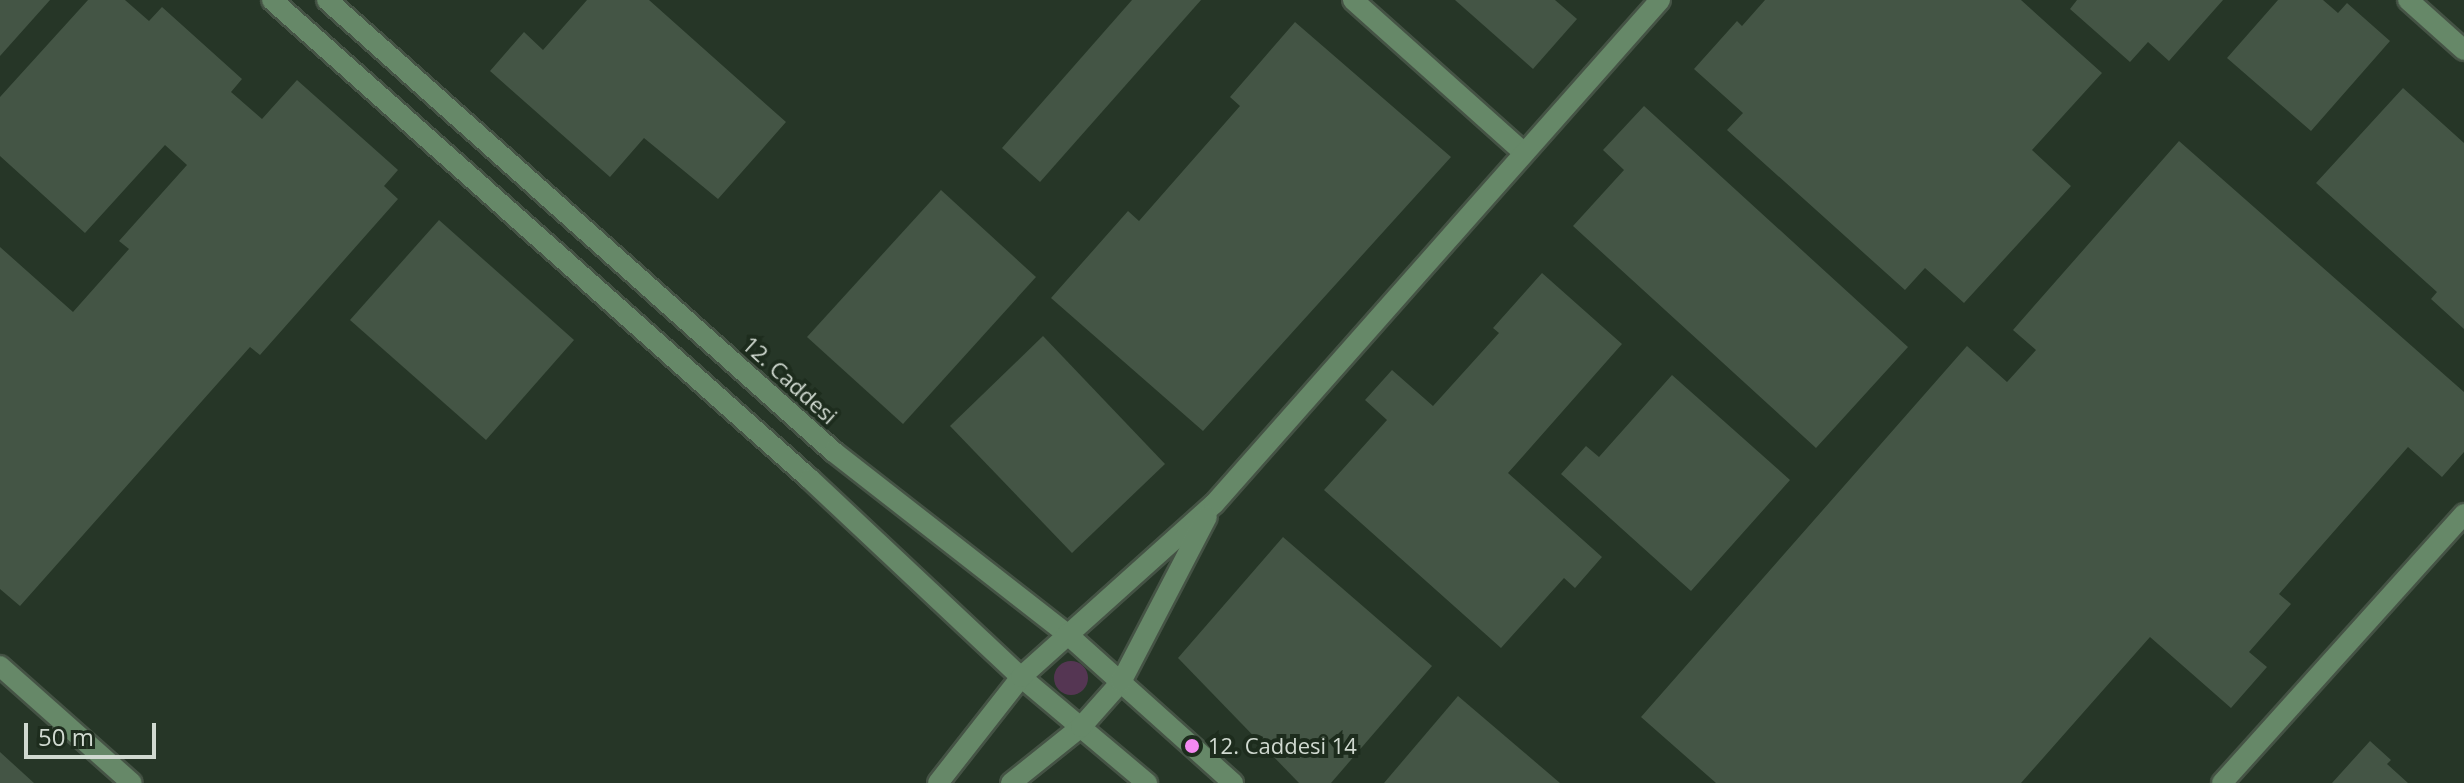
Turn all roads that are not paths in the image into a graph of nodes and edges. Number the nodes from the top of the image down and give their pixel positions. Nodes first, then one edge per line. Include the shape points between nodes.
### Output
1 (272, 0) edge
2 (327, 0) edge
3 (1353, 0) edge
4 (1660, 0) edge
5 (2408, 0) edge
6 (2464, 50) edge
7 (1523, 152) junction
8 (1214, 504) junction
9 (2464, 514) edge
10 (1067, 634) junction
11 (0, 666) edge
12 (1021, 677) junction
13 (1121, 682) junction
14 (1081, 727) junction
15 (132, 783) edge
16 (938, 783) edge
17 (1011, 783) edge
18 (1147, 783) edge
19 (1233, 783) edge
20 (2222, 783) edge

1 - 12 street via 810,479
2 - 10 street, 12. Caddesi via 834,452
3 - 7 street
4 - 7 street
5 - 6 street
7 - 8 street
8 - 10 street
8 - 13 street
9 - 20 street
10 - 12 street
10 - 13 street, 12. Caddesi
11 - 15 street
12 - 14 street
12 - 16 street
13 - 14 street
13 - 19 street, 12. Caddesi
14 - 17 street
14 - 18 street

